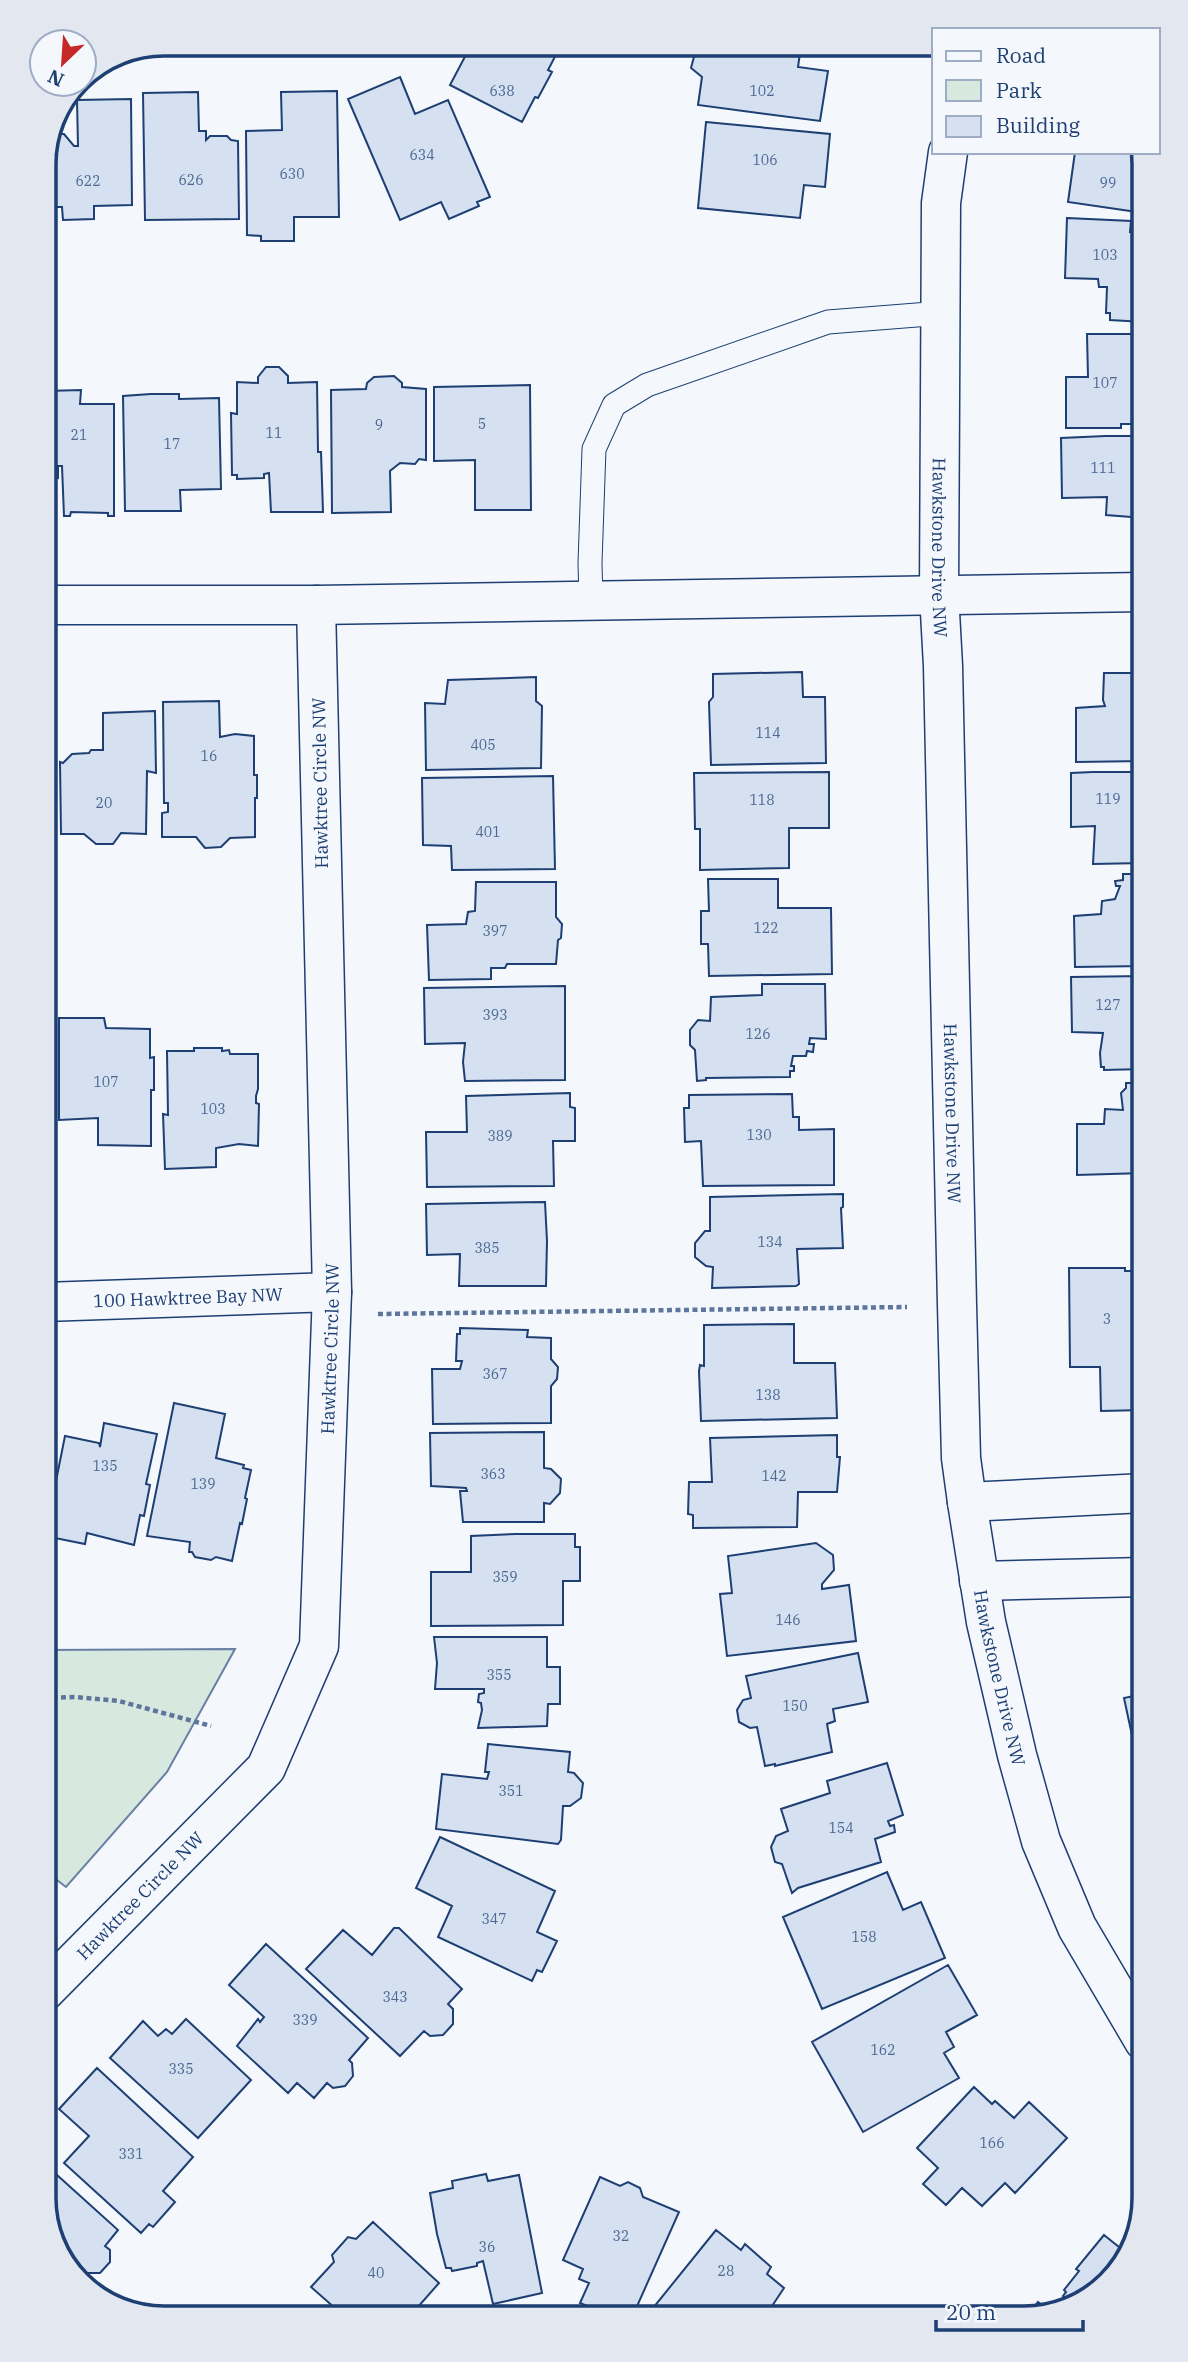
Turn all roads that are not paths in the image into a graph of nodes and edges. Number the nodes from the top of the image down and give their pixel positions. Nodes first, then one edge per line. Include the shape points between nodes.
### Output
1 (948, 154) edge
2 (942, 313) junction
3 (1132, 592) edge
4 (939, 594) junction
5 (592, 601) junction
6 (56, 605) edge
7 (316, 605) junction
8 (332, 1293) junction
9 (56, 1302) edge
10 (1132, 1494) edge
11 (967, 1502) junction
12 (1132, 1577) edge
13 (979, 1581) junction
14 (56, 1980) edge
15 (1132, 2021) edge

1 - 2 street, Hawkstone Drive NW via 941,203
2 - 4 street, Hawkstone Drive NW
2 - 5 lane via 828,322 646,386 614,405 594,449
3 - 4 street
4 - 5 street
4 - 11 street, Hawkstone Drive NW via 961,1458
5 - 7 street
6 - 7 street
7 - 8 street, Hawktree Circle NW
8 - 9 street, 100 Hawktree Bay NW
8 - 14 street, Hawktree Circle NW via 319,1646 266,1768
10 - 11 street
11 - 13 street, Hawkstone Drive NW
12 - 13 street
13 - 15 street, Hawkstone Drive NW via 1041,1841 1077,1927

